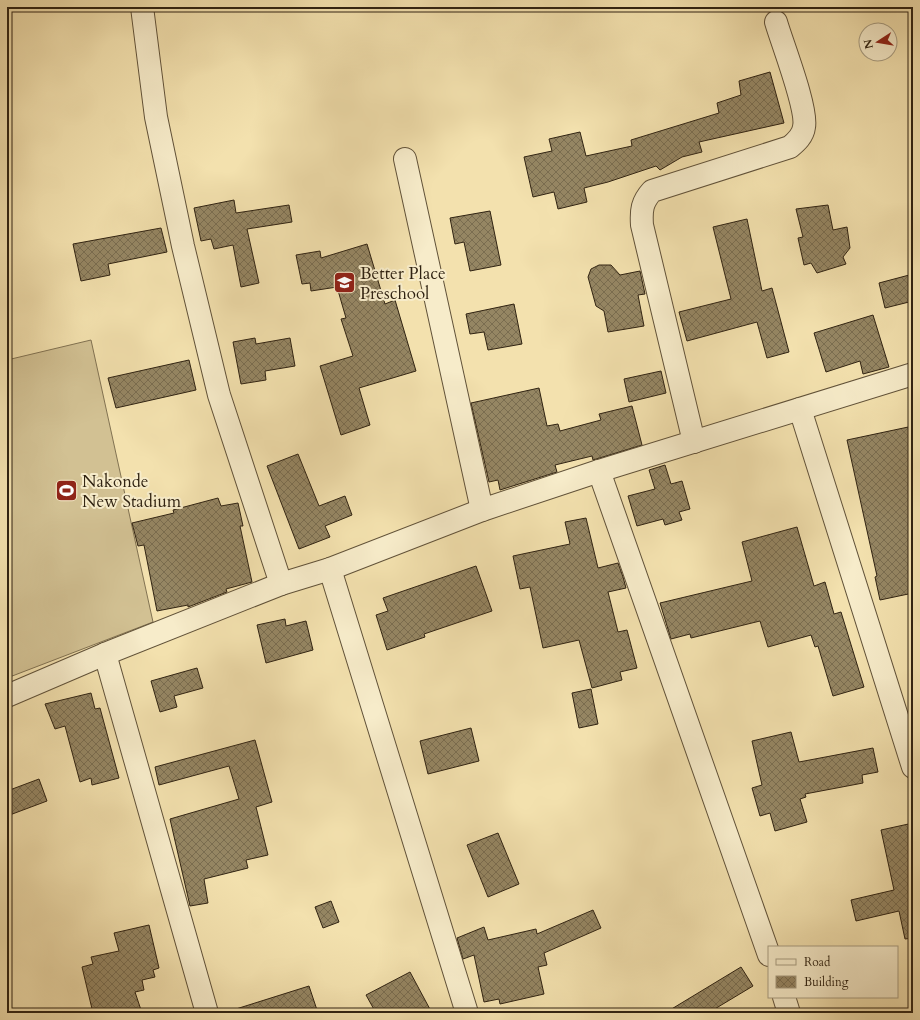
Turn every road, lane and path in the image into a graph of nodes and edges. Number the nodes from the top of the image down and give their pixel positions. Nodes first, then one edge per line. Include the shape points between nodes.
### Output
1 (142, 7) edge
2 (776, 22) dead end
3 (404, 159) dead end
4 (913, 374) edge
5 (800, 409) junction
6 (694, 442) junction
7 (599, 471) junction
8 (482, 510) junction
9 (330, 569) junction
10 (281, 584) junction
11 (105, 654) junction
12 (7, 696) edge
13 (913, 767) edge
14 (768, 952) edge
15 (784, 998) edge
16 (207, 1013) edge
17 (467, 1013) edge
18 (789, 1013) edge

1 - 10 street via 156,117 183,246 219,395
2 - 6 street via 804,110 804,127 799,139 790,147 652,191 645,199 641,210 642,225
3 - 8 street
4 - 5 street
5 - 6 street
5 - 13 street
6 - 7 street
7 - 8 street
7 - 14 street
8 - 9 street
9 - 10 street
9 - 17 street
10 - 11 street
11 - 12 street
11 - 16 street
15 - 18 street

